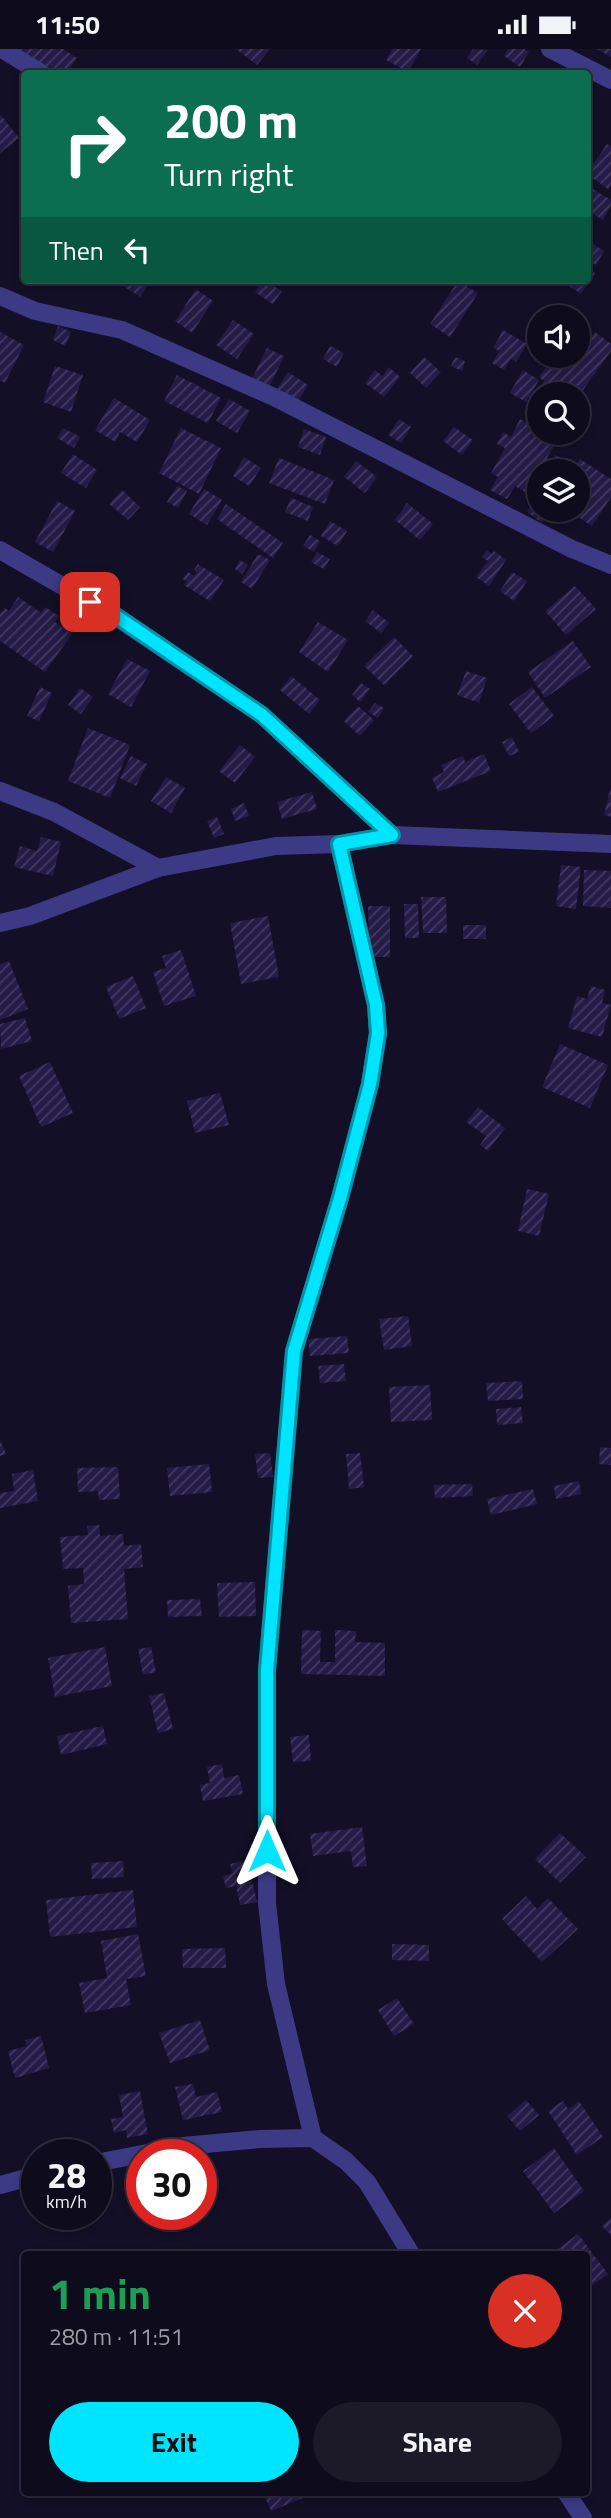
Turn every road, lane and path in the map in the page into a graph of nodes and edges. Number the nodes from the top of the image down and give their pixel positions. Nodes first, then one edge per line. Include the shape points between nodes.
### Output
1 (2, 49) edge
2 (550, 49) edge
3 (36, 70) edge
4 (590, 70) edge
5 (591, 71) edge
6 (611, 81) edge
7 (0, 296) edge
8 (0, 550) edge
9 (611, 565) edge
10 (0, 791) edge
11 (392, 835) junction
12 (339, 844) junction
13 (611, 844) edge
14 (158, 869) junction
15 (0, 923) edge
16 (313, 2138) junction
17 (112, 2160) edge
18 (21, 2179) edge
19 (0, 2185) edge
20 (409, 2251) edge
21 (569, 2496) edge
22 (583, 2518) edge

1 - 3 street
2 - 4 street
5 - 6 street
7 - 9 street via 35,311 122,330 274,397
8 - 11 street via 113,614 262,715
10 - 14 street via 54,813
11 - 12 street
11 - 13 street
12 - 14 street via 276,846
12 - 16 street via 376,1005 378,1033 370,1084 340,1198 294,1351 267,1671 267,1903 276,1984
14 - 15 street
16 - 17 street via 183,2146
16 - 20 street via 367,2182
18 - 19 street
21 - 22 street

